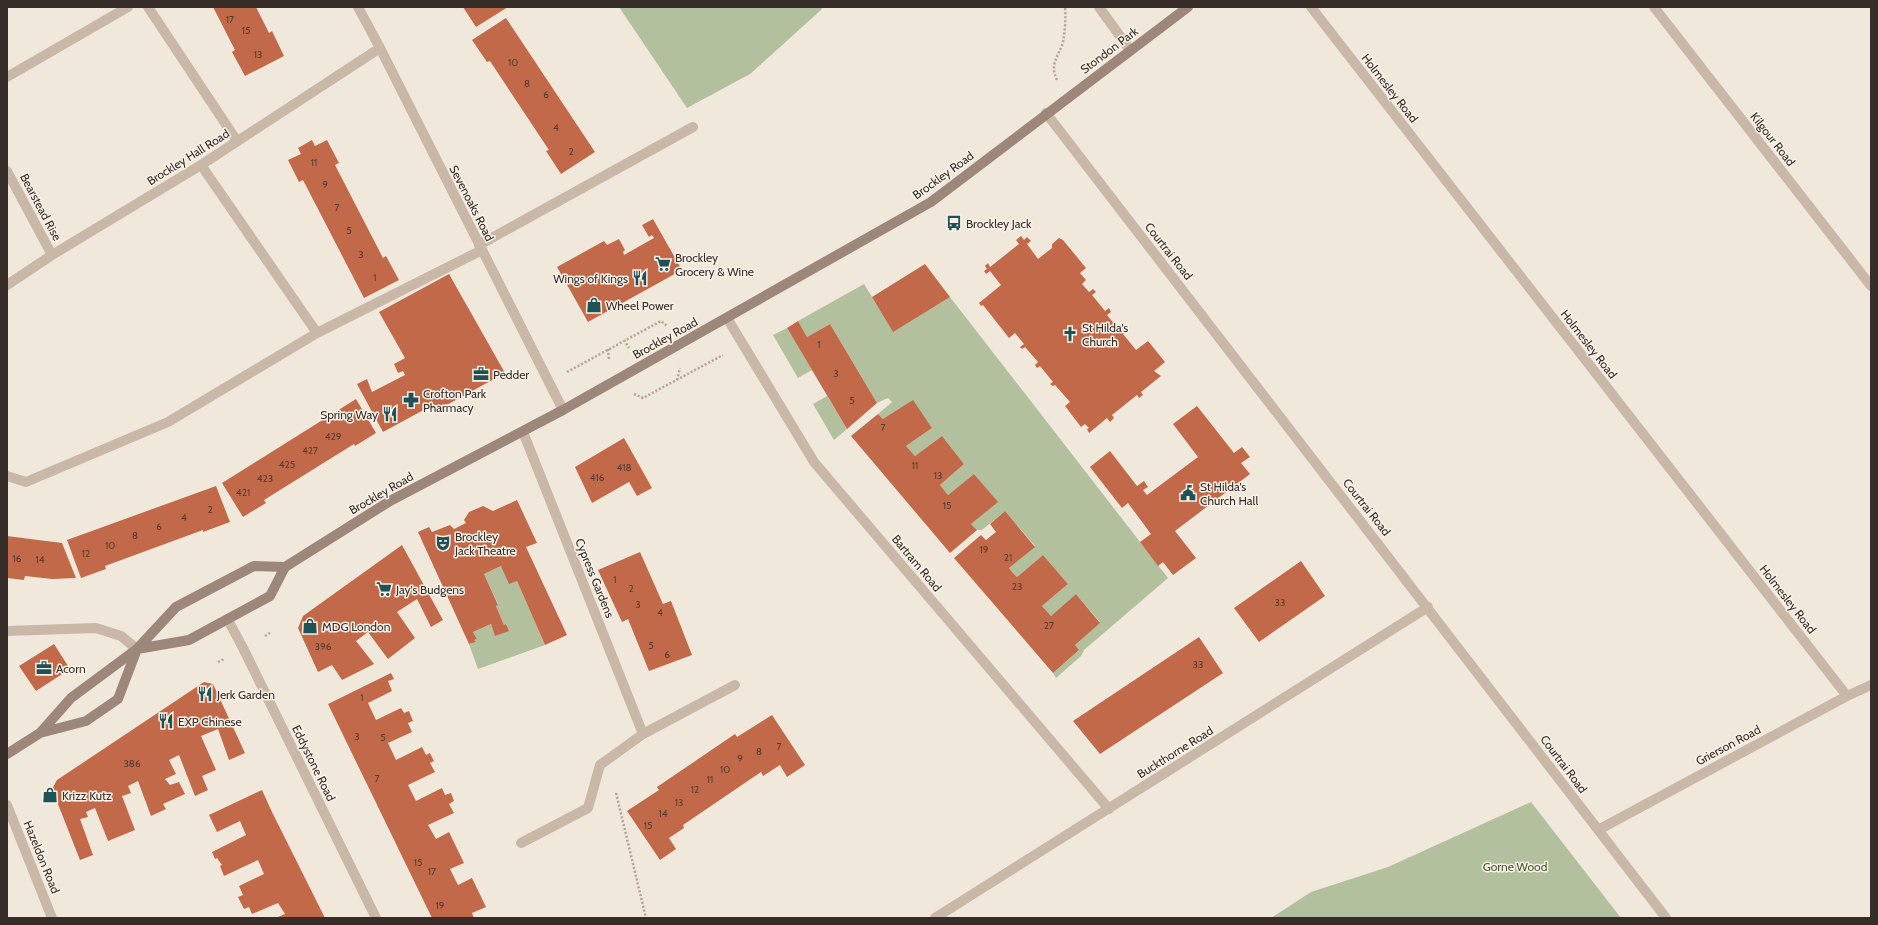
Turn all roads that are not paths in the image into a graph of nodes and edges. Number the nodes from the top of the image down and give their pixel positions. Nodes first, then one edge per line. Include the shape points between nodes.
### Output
1 (128, 7) edge
2 (148, 7) edge
3 (358, 7) edge
4 (1099, 7) edge
5 (1188, 7) edge
6 (1311, 7) edge
7 (1654, 7) edge
8 (380, 48) junction
9 (1130, 50) junction
10 (7, 77) edge
11 (1046, 113) junction
12 (692, 127) dead end
13 (237, 141) junction
14 (201, 164) junction
15 (7, 171) edge
16 (480, 248) junction
17 (52, 255) junction
18 (7, 285) edge
19 (1871, 286) edge
20 (727, 318) junction
21 (317, 333) junction
22 (563, 410) junction
23 (523, 432) junction
24 (7, 476) edge
25 (285, 567) junction
26 (1428, 607) junction
27 (228, 620) junction
28 (7, 631) edge
29 (137, 649) junction
30 (735, 685) dead end
31 (1871, 686) edge
32 (1847, 696) junction
33 (40, 733) junction
34 (643, 734) junction
35 (7, 754) edge
36 (7, 805) edge
37 (1109, 809) junction
38 (1598, 830) junction
39 (521, 843) dead end
40 (52, 918) edge
41 (376, 918) edge
42 (935, 918) edge
43 (1666, 918) edge

1 - 10 street
2 - 13 street
3 - 8 street, Sevenoaks Road
4 - 9 street
5 - 9 main road, Stondon Park
6 - 32 street, Holmesley Road
7 - 19 street, Kilgour Road
8 - 13 street, Brockley Hall Road
8 - 16 street, Sevenoaks Road
9 - 11 main road, Stondon Park
11 - 20 main road, Brockley Road via 931,202
11 - 26 street, Courtrai Road
12 - 16 street
13 - 14 street, Brockley Hall Road
14 - 17 street, Brockley Hall Road
14 - 21 street
15 - 17 street, Bearstead Rise
16 - 21 street
16 - 22 street, Sevenoaks Road
17 - 18 street, Brockley Hall Road
20 - 22 main road, Brockley Road
20 - 37 street, Bartram Road via 814,462
21 - 24 street via 168,422 26,482
22 - 23 main road, Brockley Road
23 - 25 main road, Brockley Road via 390,501
23 - 34 street, Cypress Gardens
25 - 27 main road via 270,596
25 - 29 main road via 254,566 176,607
26 - 37 street, Buckthorne Road
26 - 38 street, Courtrai Road
27 - 29 main road via 189,640
27 - 41 street, Eddystone Road
28 - 29 street via 96,628 121,636
29 - 33 main road via 71,698
29 - 33 main road via 118,699 86,721
30 - 34 street
31 - 32 street, Grierson Road
32 - 38 street, Grierson Road
33 - 35 main road
34 - 39 street via 600,765 588,808
36 - 40 street, Hazeldon Road
37 - 42 street, Buckthorne Road
38 - 43 street, Courtrai Road

